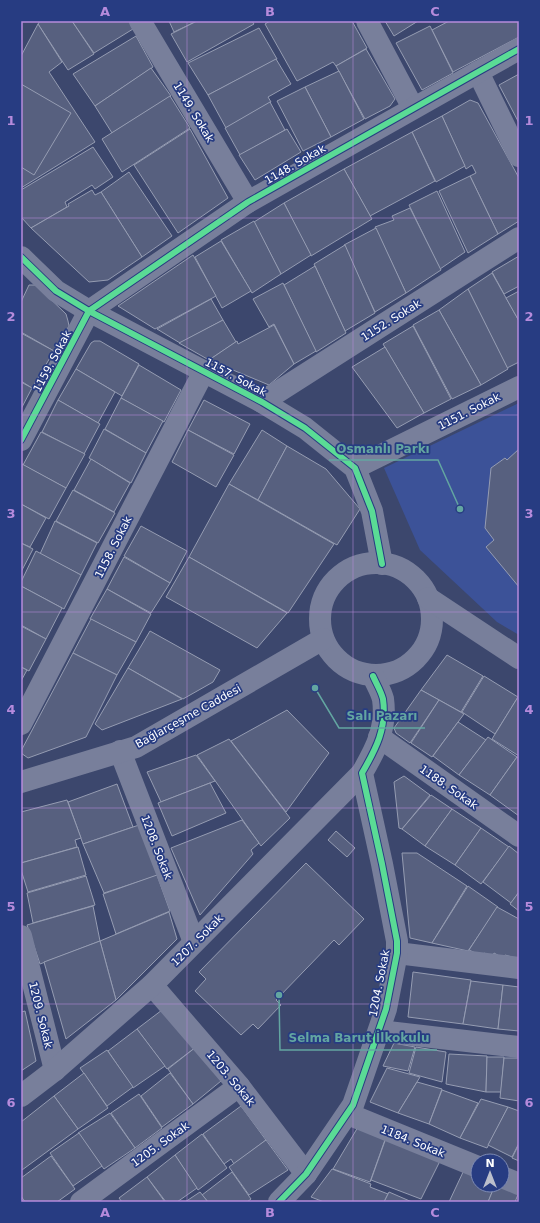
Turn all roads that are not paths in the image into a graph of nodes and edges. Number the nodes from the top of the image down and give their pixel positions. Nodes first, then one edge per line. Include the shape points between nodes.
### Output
1 (140, 21) edge
2 (367, 21) edge
3 (519, 49) edge
4 (478, 72) junction
5 (413, 108) junction
6 (519, 156) edge
7 (248, 202) junction
8 (519, 238) edge
9 (21, 257) edge
10 (89, 311) junction
11 (204, 371) junction
12 (519, 386) edge
13 (262, 402) junction
14 (21, 440) edge
15 (355, 468) junction
16 (382, 564) junction
17 (428, 598) junction
18 (323, 639) junction
19 (519, 658) edge
20 (373, 676) junction
21 (21, 724) edge
22 (379, 738) junction
23 (120, 751) junction
24 (362, 773) junction
25 (21, 782) edge
26 (519, 836) edge
27 (21, 936) edge
28 (194, 942) junction
29 (396, 953) junction
30 (519, 968) edge
31 (152, 985) junction
32 (379, 1031) junction
33 (519, 1047) edge
34 (55, 1070) junction
35 (239, 1086) junction
36 (21, 1096) edge
37 (348, 1114) junction
38 (470, 1164) edge
39 (306, 1174) junction
40 (284, 1201) edge
41 (82, 1202) edge

1 - 7 street, 1149. Sokak
2 - 5 street
3 - 4 street, 1148. Sokak
4 - 5 street, 1148. Sokak
4 - 6 street
5 - 7 street, 1148. Sokak
7 - 10 street, 1148. Sokak
8 - 13 street, 1152. Sokak
9 - 10 street, 1157. Sokak via 56,291
10 - 11 street, 1157. Sokak
10 - 14 street, 1159. Sokak
11 - 13 street, 1157. Sokak
11 - 21 street, 1158. Sokak
12 - 15 street, 1151. Sokak
13 - 15 street, 1157. Sokak via 305,428
15 - 16 street, 1157. Sokak via 372,511
16 - 17 street via 410,574 421,585
16 - 18 street via 363,565 345,572 331,585 322,602 320,620
17 - 19 street
17 - 20 street via 432,617 430,635 422,652 409,665 392,673
18 - 20 street via 331,654 342,665
18 - 23 street, Bağlarçeşme Caddesi via 136,747
20 - 22 street via 382,698 384,718
22 - 24 street via 376,749
22 - 26 street, 1188. Sokak
23 - 25 street, Bağlarçeşme Caddesi
23 - 28 street, 1208. Sokak
24 - 28 street, 1207. Sokak
24 - 29 street, 1204. Sokak via 384,872
27 - 34 street, 1209. Sokak
28 - 31 street, 1207. Sokak
29 - 30 street
29 - 32 street, 1204. Sokak via 386,1009
31 - 34 street, 1207. Sokak
31 - 35 street, 1203. Sokak
32 - 33 street
32 - 37 street, 1204. Sokak
34 - 36 street, 1207. Sokak
35 - 39 street, 1203. Sokak
35 - 41 street, 1205. Sokak
37 - 38 street, 1184. Sokak
37 - 39 street, 1204. Sokak
39 - 40 street, 1204. Sokak

